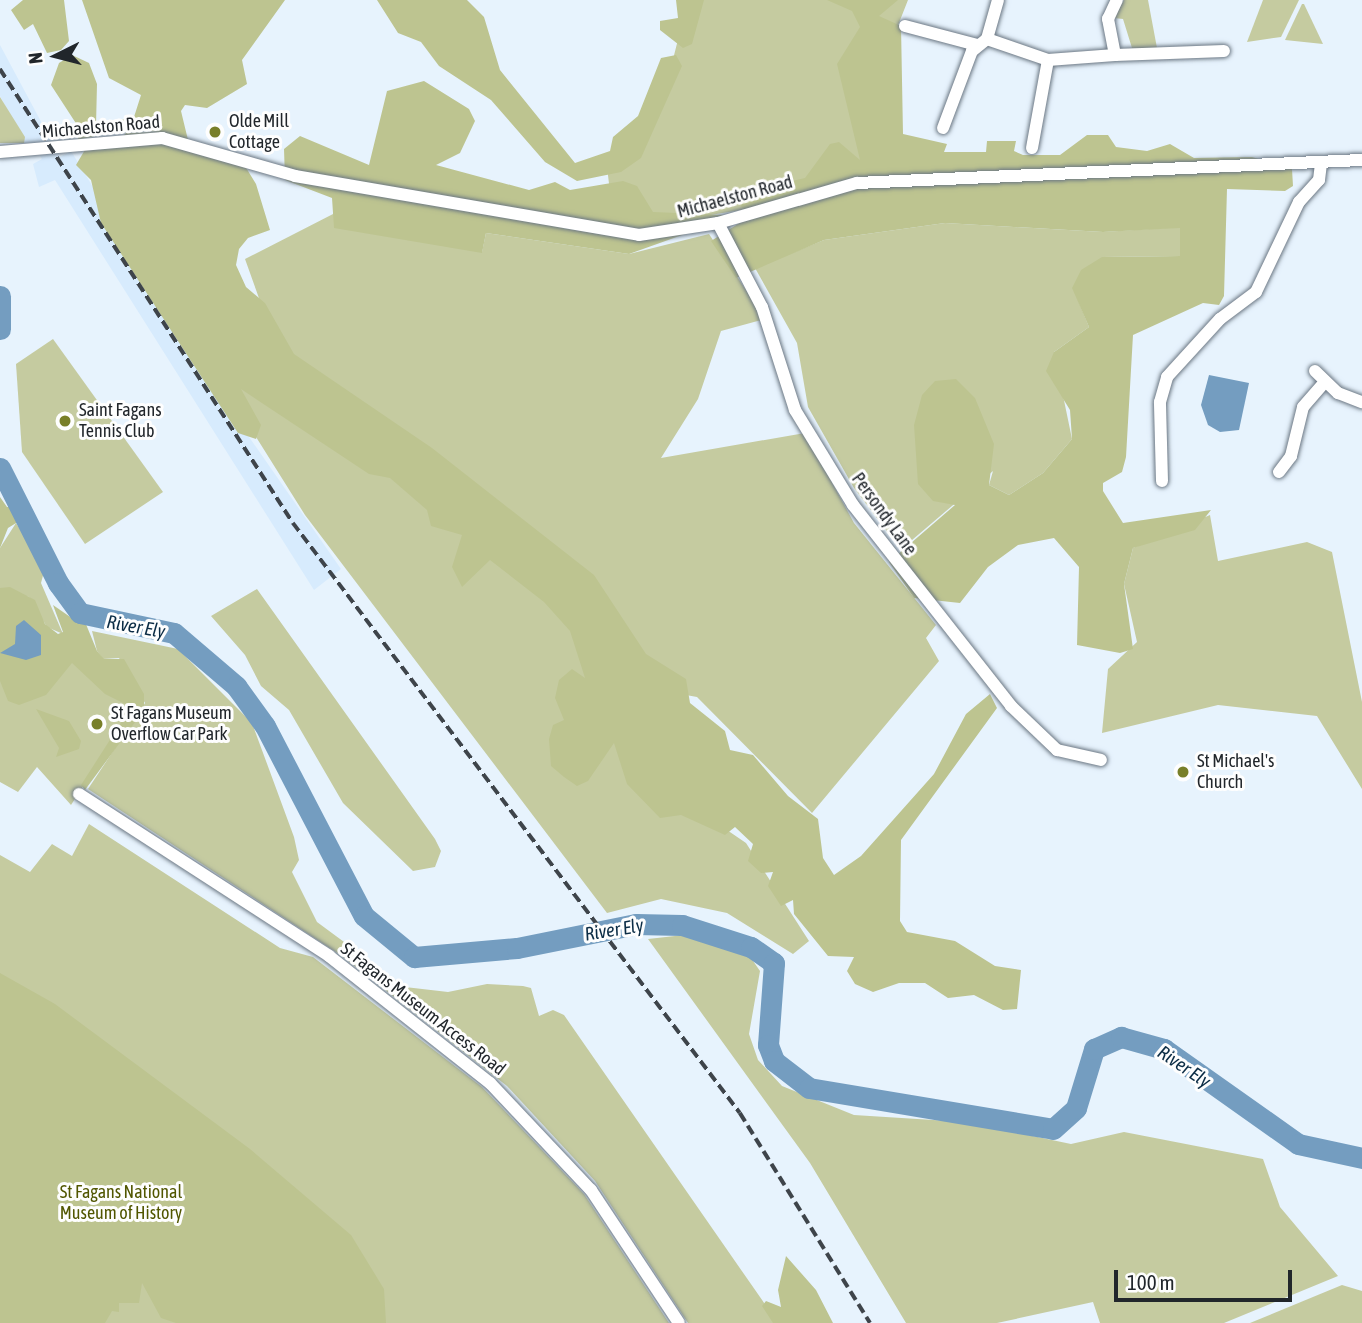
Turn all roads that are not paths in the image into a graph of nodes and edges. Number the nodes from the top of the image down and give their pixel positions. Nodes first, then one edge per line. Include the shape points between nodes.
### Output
1 (998, 0) edge
2 (1117, 0) edge
3 (905, 26) dead end
4 (982, 42) junction
5 (1224, 51) dead end
6 (1115, 55) junction
7 (1048, 60) junction
8 (943, 128) dead end
9 (1032, 148) dead end
10 (0, 152) edge
11 (1362, 160) edge
12 (1321, 163) junction
13 (718, 223) junction
14 (1315, 371) dead end
15 (1325, 382) junction
16 (1362, 402) edge
17 (1279, 472) dead end
18 (1162, 481) dead end
19 (1101, 760) dead end
20 (79, 794) dead end
21 (679, 1323) edge

1 - 4 street
2 - 6 street via 1108,19
3 - 4 street
4 - 7 street
4 - 8 street
5 - 6 street
6 - 7 street
7 - 9 street
10 - 13 street, Michaelston Road via 163,138 295,176 597,232 653,234
11 - 12 street, Michaelston Road
12 - 13 street, Michaelston Road via 857,183
12 - 18 street via 1319,180 1299,202 1256,292 1220,318 1167,377 1160,402
13 - 19 street, Persondy Lane via 762,307 795,410 853,505 1011,706 1057,750
14 - 15 street
15 - 16 street
15 - 17 street via 1303,407 1291,456
20 - 21 street, St Fagans Museum Access Road via 329,957 490,1083 591,1190

